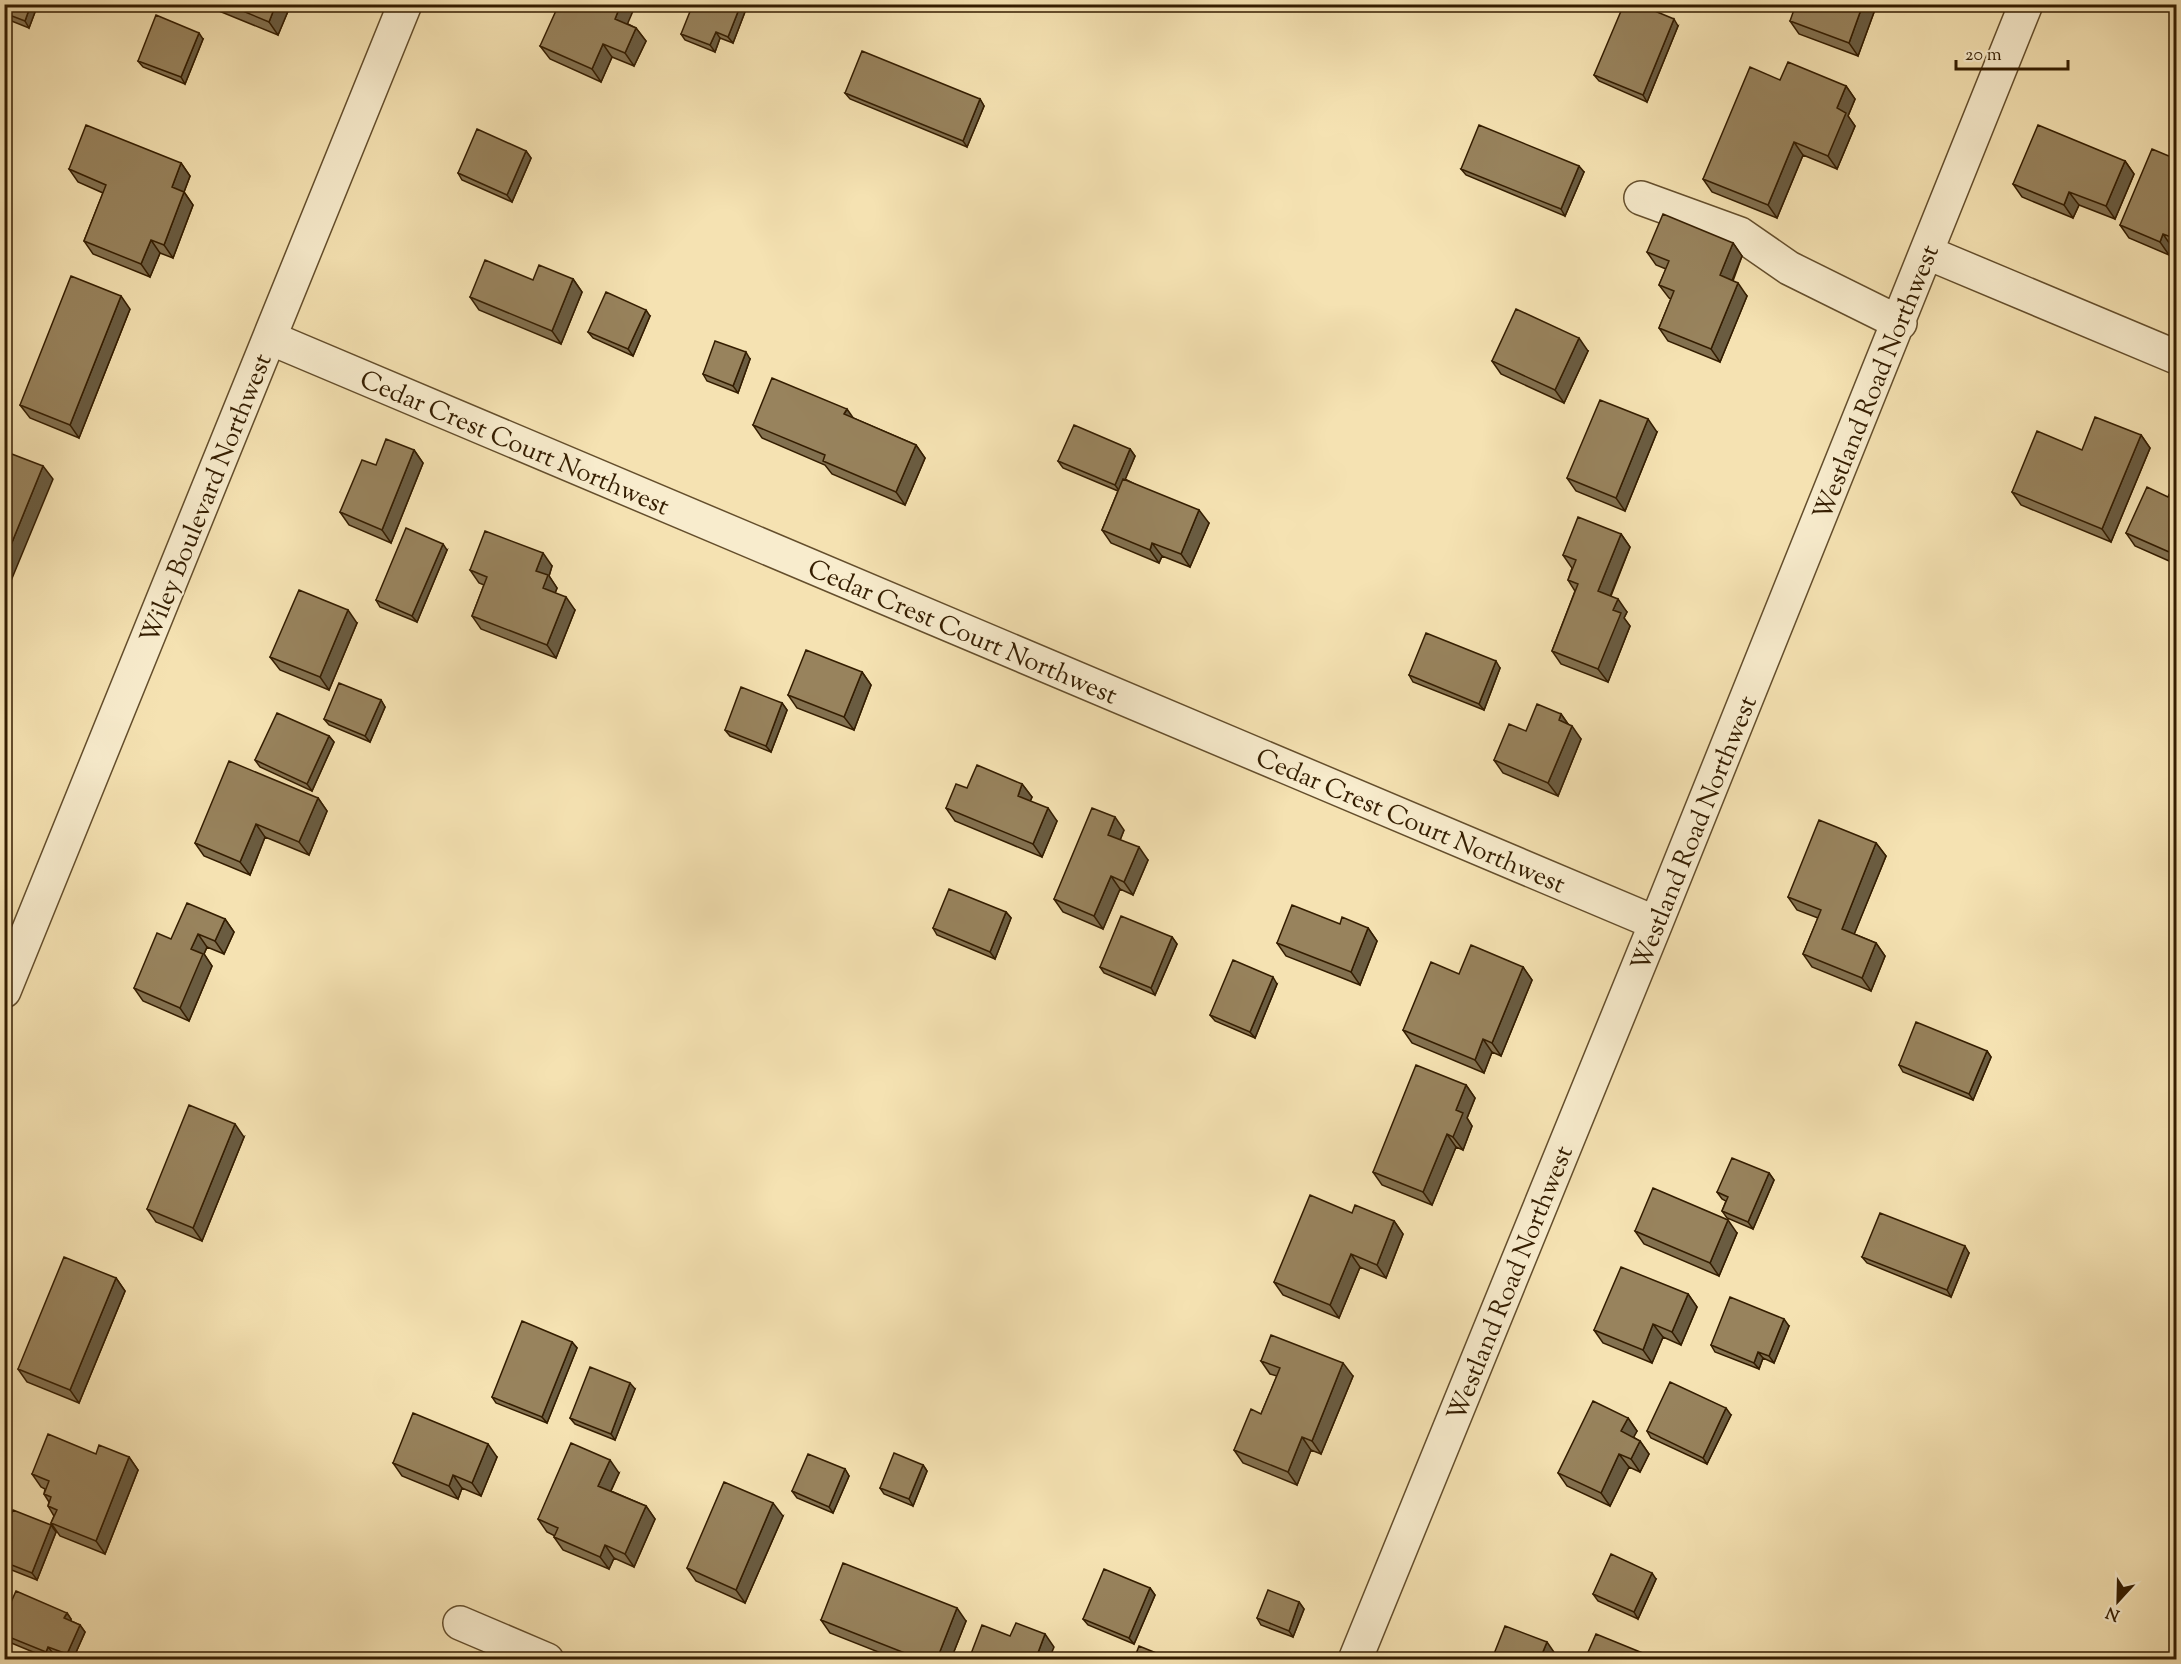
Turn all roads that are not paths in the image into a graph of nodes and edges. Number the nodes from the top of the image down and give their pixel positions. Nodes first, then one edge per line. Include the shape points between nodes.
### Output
1 (405, 4) edge
2 (2026, 4) edge
3 (1641, 198) dead end
4 (1928, 253) junction
5 (1900, 323) junction
6 (270, 338) junction
7 (2176, 357) edge
8 (1656, 924) junction
9 (8, 975) edge
10 (460, 1623) dead end
11 (547, 1659) edge
12 (1355, 1659) edge

1 - 6 street, Wiley Boulevard Northwest
2 - 4 street, Westland Road Northwest
3 - 5 street via 1740,234 1789,268
4 - 5 street, Westland Road Northwest
4 - 7 street
5 - 8 street, Westland Road Northwest
6 - 8 street, Cedar Crest Court Northwest
6 - 9 street, Wiley Boulevard Northwest
8 - 12 street, Westland Road Northwest
10 - 11 street

